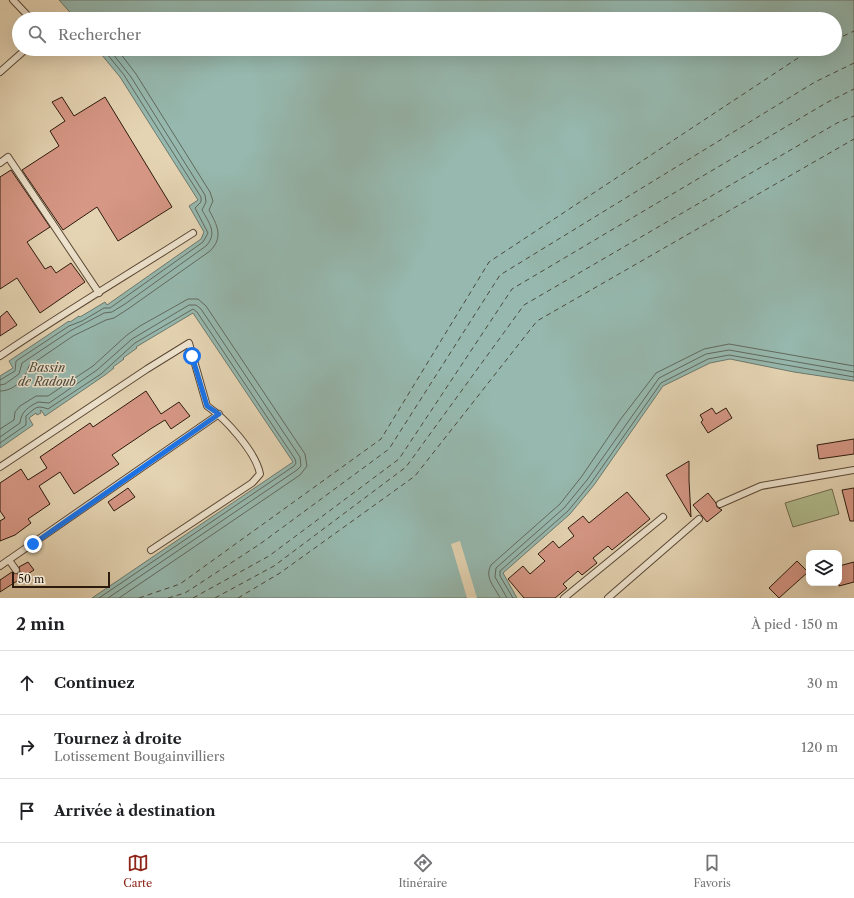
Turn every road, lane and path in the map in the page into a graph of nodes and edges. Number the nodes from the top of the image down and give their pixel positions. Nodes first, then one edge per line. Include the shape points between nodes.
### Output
1 (13, 0) edge
2 (24, 12) edge
3 (18, 56) edge
4 (0, 72) edge
5 (0, 163) edge
6 (194, 233) dead end
7 (99, 293) junction
8 (0, 356) edge
9 (219, 414) junction
10 (0, 467) edge
11 (854, 470) edge
12 (720, 504) dead end
13 (663, 517) dead end
14 (699, 519) dead end
15 (151, 550) dead end
16 (9, 560) junction
17 (0, 566) edge
18 (16, 570) dead end
19 (564, 598) edge
20 (608, 598) edge

1 - 2 lane
3 - 4 lane
5 - 7 lane via 8,157
6 - 7 lane
7 - 8 lane
9 - 10 lane via 207,406 189,344 140,373
9 - 15 lane via 254,457 260,474 252,483
9 - 16 lane
11 - 12 lane via 761,486
13 - 19 lane
14 - 20 lane
16 - 17 lane
16 - 18 lane

